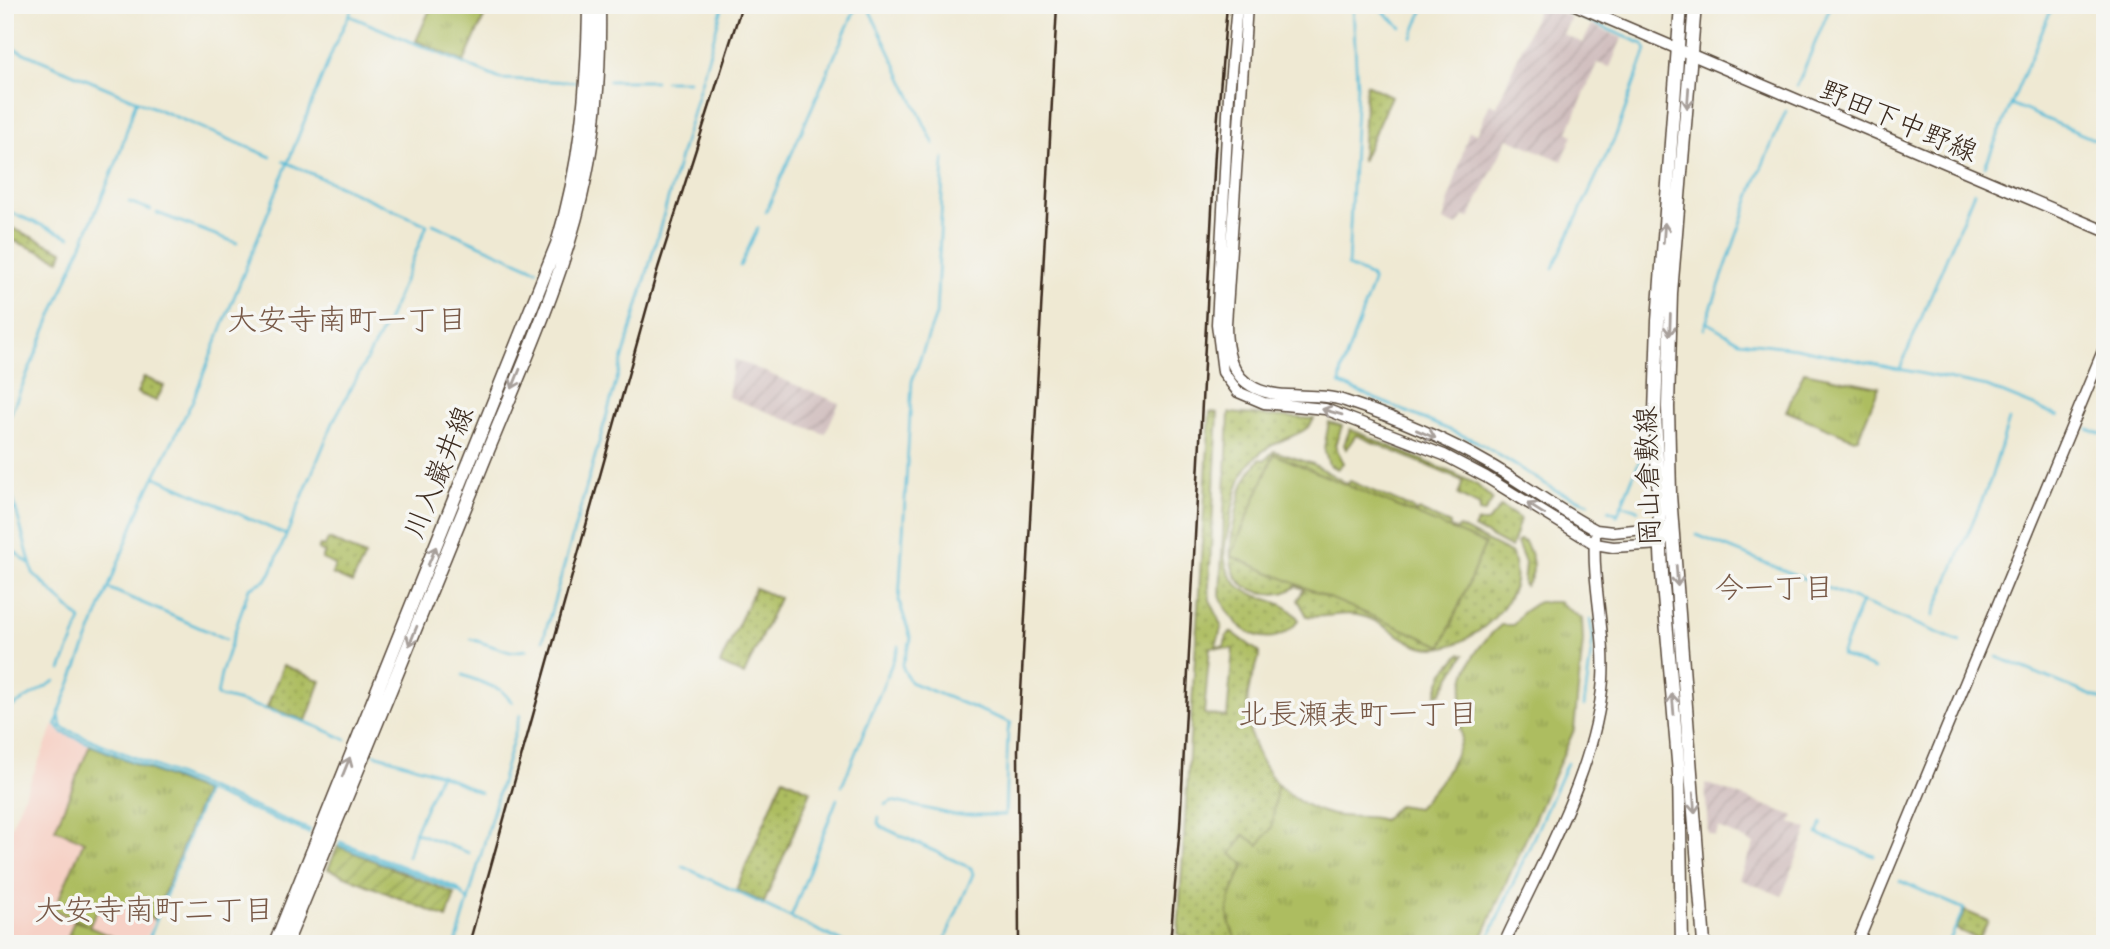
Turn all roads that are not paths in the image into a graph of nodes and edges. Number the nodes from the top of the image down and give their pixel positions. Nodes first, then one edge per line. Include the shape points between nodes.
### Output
1 (589, 5) edge
2 (599, 5) edge
3 (1237, 5) edge
4 (1247, 5) edge
5 (1575, 5) edge
6 (1681, 5) edge
7 (1695, 5) edge
8 (1677, 50) junction
9 (1691, 56) junction
10 (2105, 231) edge
11 (2105, 346) edge
12 (1666, 527) junction
13 (1596, 530) junction
14 (1595, 544) junction
15 (1661, 544) junction
16 (275, 944) edge
17 (286, 944) edge
18 (1504, 944) edge
19 (1682, 944) edge
20 (1704, 944) edge
21 (1857, 944) edge

16 -> 1 main road, 川入巌井線 via 557,244 583,126
2 -> 17 main road, 川入巌井線 via 591,145 558,273
14 -> 3 street via 1463,464 1325,409 1252,399 1230,383 1219,355 1217,324
4 -> 13 street via 1226,324 1228,352 1237,374 1267,392 1345,401 1448,444 1493,466
5 - 8 street, 野田下中野線
6 - 8 main road, 岡山倉敷線
7 - 9 main road, 岡山倉敷線
8 - 9 street, 野田下中野線
12 -> 8 main road, 岡山倉敷線 via 1655,414
9 - 10 street, 野田下中野線
9 -> 12 main road, 岡山倉敷線 via 1670,325
11 - 21 street
12 - 13 street
12 - 15 main road, 岡山倉敷線
12 -> 20 main road, 岡山倉敷線
13 - 14 street
14 - 15 street
14 - 18 street via 1605,642 1594,738
19 -> 15 main road, 岡山倉敷線 via 1679,785

